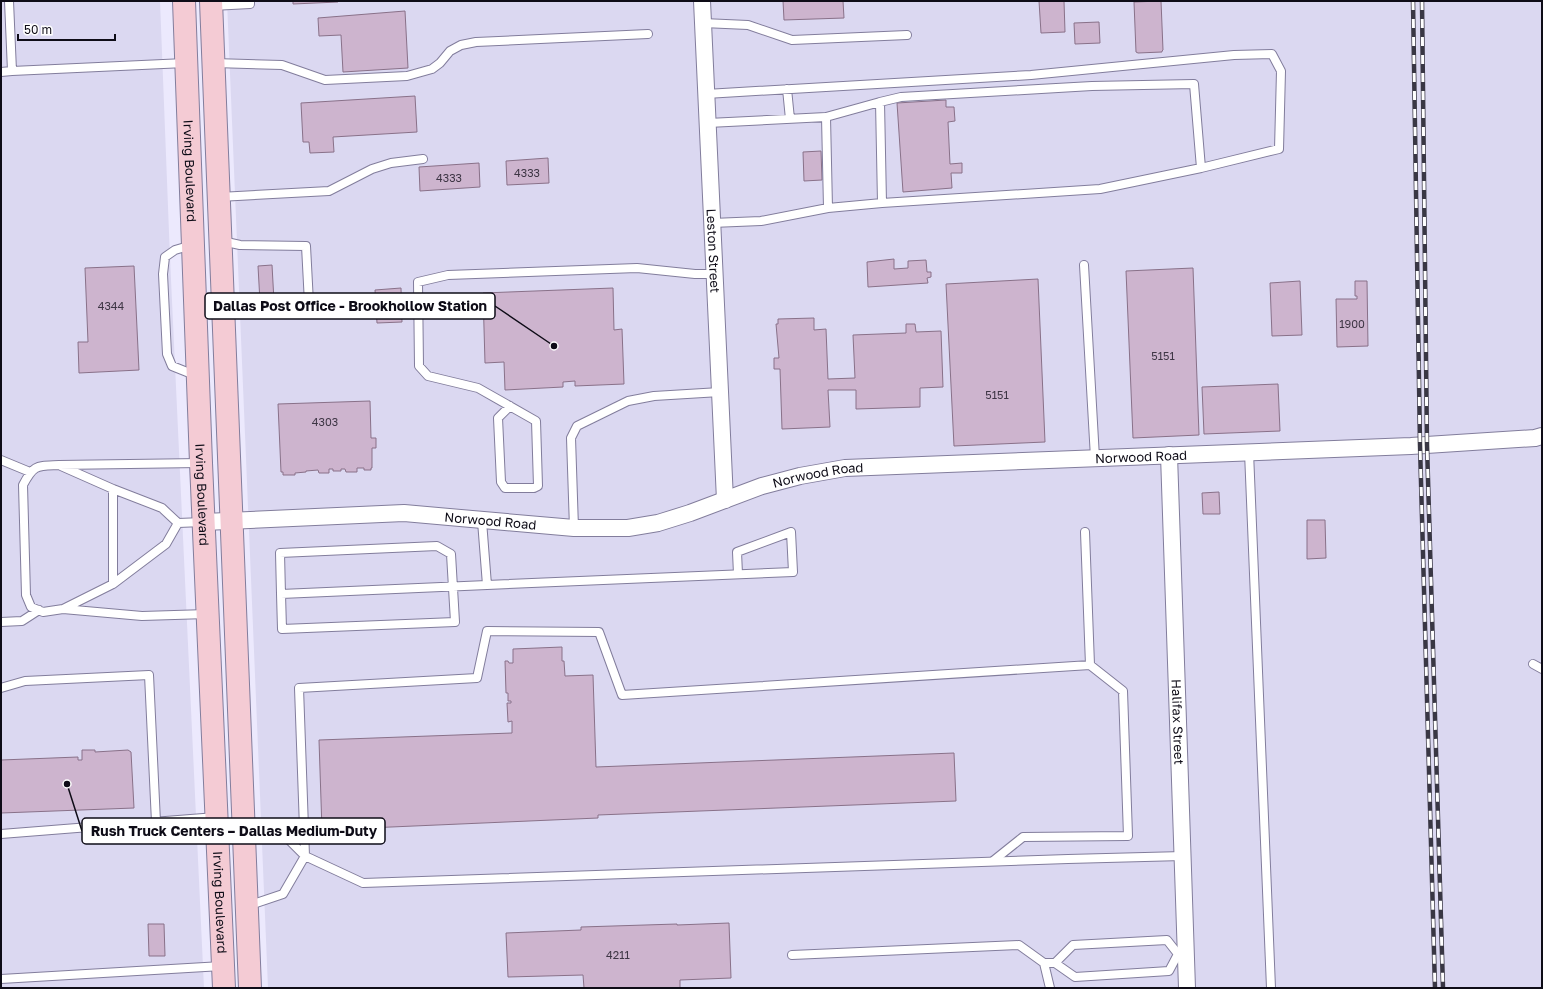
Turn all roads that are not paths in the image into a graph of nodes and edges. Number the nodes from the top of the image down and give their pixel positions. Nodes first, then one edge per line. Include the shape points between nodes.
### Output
1 (9, 1) edge
2 (184, 1) edge
3 (250, 1) edge
4 (702, 1) edge
5 (211, 4) edge
6 (703, 23) junction
7 (648, 34) dead end
8 (907, 36) dead end
9 (187, 63) junction
10 (214, 63) junction
11 (12, 71) junction
12 (1, 72) edge
13 (787, 89) junction
14 (706, 94) junction
15 (880, 102) junction
16 (826, 117) junction
17 (790, 119) junction
18 (708, 123) junction
19 (423, 159) dead end
20 (1201, 168) junction
21 (218, 197) junction
22 (191, 198) junction
23 (882, 203) junction
24 (828, 208) junction
25 (712, 223) junction
26 (219, 240) junction
27 (193, 243) junction
28 (1084, 265) dead end
29 (715, 274) junction
30 (309, 303) dead end
31 (198, 377) junction
32 (720, 392) junction
33 (510, 406) junction
34 (1542, 436) edge
35 (1249, 452) junction
36 (1169, 455) junction
37 (1094, 458) junction
38 (1, 460) edge
39 (201, 463) junction
40 (58, 465) junction
41 (30, 472) junction
42 (113, 490) junction
43 (725, 500) junction
44 (231, 519) junction
45 (482, 521) junction
46 (204, 522) junction
47 (178, 523) junction
48 (574, 528) junction
49 (1085, 532) dead end
50 (738, 574) junction
51 (113, 584) junction
52 (487, 585) junction
53 (454, 586) junction
54 (281, 594) junction
55 (38, 610) junction
56 (63, 610) junction
57 (208, 614) junction
58 (1, 622) edge
59 (1533, 664) dead end
60 (1090, 665) junction
61 (1542, 669) edge
62 (1, 688) edge
63 (156, 822) junction
64 (217, 826) junction
65 (243, 832) junction
66 (1, 834) edge
67 (305, 856) junction
68 (1182, 856) junction
69 (993, 861) junction
70 (246, 906) junction
71 (1182, 954) junction
72 (792, 955) dead end
73 (1044, 963) junction
74 (1055, 963) junction
75 (249, 965) junction
76 (223, 966) junction
77 (1, 979) edge
78 (224, 988) edge
79 (250, 988) edge
80 (1050, 988) edge
81 (1187, 988) edge
82 (1271, 988) edge

1 - 11 lane
2 - 9 main road, Irving Boulevard
3 - 5 lane via 250,4
4 - 6 street, Leston Street
5 - 10 main road, Irving Boulevard
6 - 8 lane via 748,24 792,40
6 - 14 street, Leston Street
7 - 10 lane via 476,42 461,45 450,51 432,69 406,76 325,80 282,65
9 - 10 main road
9 - 11 lane
9 - 22 main road, Irving Boulevard
10 - 21 main road, Irving Boulevard
11 - 12 lane
13 - 14 lane
13 - 17 lane
13 - 20 lane via 1031,74 1234,55 1272,54 1281,71 1279,149
14 - 18 street, Leston Street
15 - 16 lane
15 - 20 lane via 901,97 1022,90 1194,84
15 - 23 lane
16 - 17 lane
16 - 24 lane
17 - 18 lane
18 - 25 street, Leston Street
19 - 21 lane via 392,163 372,169 330,191
20 - 23 lane via 1100,189
21 - 22 main road
21 - 26 main road, Irving Boulevard
22 - 27 main road, Irving Boulevard
23 - 24 lane
24 - 25 lane via 760,221
25 - 29 street, Leston Street
26 - 27 main road
26 - 30 lane via 240,245 306,246
26 - 44 main road, Irving Boulevard
27 - 31 main road, Irving Boulevard
27 - 31 lane via 175,250 166,257 163,274 167,354 172,366
28 - 37 lane
29 - 32 street, Leston Street
29 - 33 lane via 637,268 448,275 418,282 419,366 428,376 478,388
31 - 39 main road, Irving Boulevard
32 - 43 street, Leston Street
32 - 48 lane via 654,396 628,401 577,426 571,438
33 - 33 lane via 536,421 538,486 534,488 505,488 501,482 498,418
34 - 35 street, Norwood Road via 1441,444
35 - 36 street, Norwood Road
35 - 82 lane
36 - 37 street, Norwood Road
36 - 68 street, Halifax Street
37 - 43 street, Norwood Road via 845,468 762,486
38 - 41 lane
39 - 40 lane
39 - 46 main road, Irving Boulevard
40 - 41 lane via 39,466
40 - 42 lane
41 - 55 lane via 23,485 26,595 31,607
42 - 47 lane via 162,508
42 - 51 lane
43 - 48 street, Norwood Road via 658,524 628,528
44 - 45 street, Norwood Road via 404,513
44 - 46 street, Norwood Road
44 - 65 main road, Irving Boulevard
45 - 48 street, Norwood Road
45 - 52 lane
46 - 47 lane
46 - 57 main road, Irving Boulevard
47 - 51 lane via 166,544
49 - 60 lane
50 - 50 lane via 793,572 791,532 737,552
50 - 52 lane
51 - 56 lane
52 - 53 lane
53 - 54 lane
53 - 54 lane via 456,622 282,629
53 - 54 lane via 452,554 437,546 280,553
55 - 56 lane
55 - 58 lane via 22,621
56 - 57 lane via 142,616
57 - 64 main road, Irving Boulevard
59 - 61 lane
60 - 67 lane via 622,695 599,632 487,631 476,678 299,688
60 - 69 lane via 1123,691 1128,836 1023,837
62 - 63 lane via 25,682 149,675
63 - 64 lane
63 - 66 lane
64 - 65 main road
64 - 76 main road, Irving Boulevard
65 - 67 lane via 281,832
65 - 70 main road, Irving Boulevard
67 - 69 lane via 363,883
67 - 70 lane via 283,894
68 - 69 lane
68 - 71 street, Halifax Street
70 - 75 main road, Irving Boulevard
71 - 74 lane via 1169,971 1075,977
71 - 74 lane via 1167,940 1073,944
71 - 81 street, Halifax Street
72 - 73 lane via 1019,945
73 - 74 lane
73 - 80 lane
75 - 76 main road
75 - 79 main road, Irving Boulevard
76 - 77 lane
76 - 78 main road, Irving Boulevard

